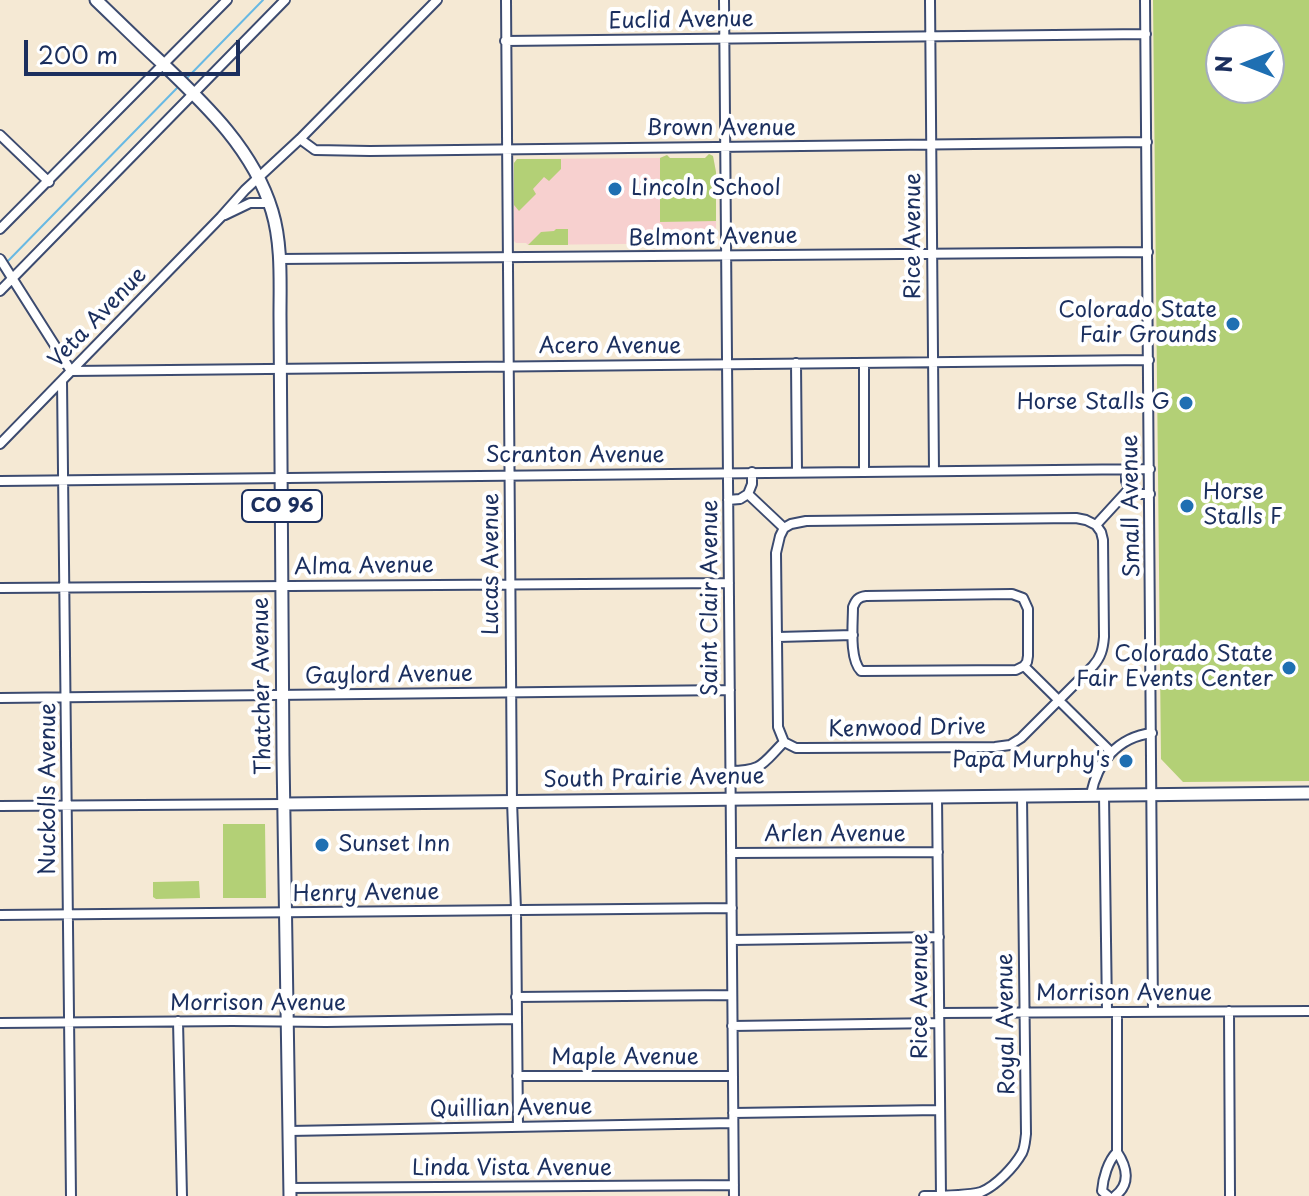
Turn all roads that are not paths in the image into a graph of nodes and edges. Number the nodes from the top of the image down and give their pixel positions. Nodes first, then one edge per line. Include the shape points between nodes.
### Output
1 (96, 0) edge
2 (227, 0) edge
3 (285, 0) edge
4 (437, 0) edge
5 (506, 0) edge
6 (724, 0) edge
7 (930, 0) edge
8 (1145, 0) edge
9 (1146, 34) junction
10 (931, 36) junction
11 (723, 38) junction
12 (505, 41) junction
13 (166, 67) junction
14 (191, 90) junction
15 (0, 135) edge
16 (300, 139) junction
17 (1147, 142) junction
18 (931, 146) junction
19 (724, 147) junction
20 (506, 149) junction
21 (260, 179) junction
22 (49, 182) junction
23 (269, 203) junction
24 (221, 217) junction
25 (0, 229) edge
26 (1148, 252) junction
27 (933, 254) junction
28 (726, 256) junction
29 (507, 257) junction
30 (0, 259) edge
31 (279, 259) junction
32 (10, 275) junction
33 (0, 291) edge
34 (1149, 360) junction
35 (934, 362) junction
36 (796, 363) junction
37 (864, 363) junction
38 (727, 364) junction
39 (508, 366) junction
40 (281, 369) junction
41 (71, 371) junction
42 (62, 381) junction
43 (0, 444) edge
44 (1126, 469) junction
45 (1150, 469) junction
46 (934, 471) junction
47 (752, 472) junction
48 (797, 472) junction
49 (864, 472) junction
50 (728, 473) junction
51 (509, 474) junction
52 (282, 478) junction
53 (63, 480) junction
54 (0, 481) edge
55 (1129, 489) junction
56 (748, 494) junction
57 (1150, 494) junction
58 (728, 500) junction
59 (1096, 525) junction
60 (784, 528) junction
61 (729, 583) junction
62 (511, 584) junction
63 (282, 586) junction
64 (0, 588) edge
65 (64, 588) junction
66 (853, 635) junction
67 (778, 637) junction
68 (1024, 666) junction
69 (730, 690) junction
70 (512, 692) junction
71 (283, 696) junction
72 (66, 697) junction
73 (0, 698) edge
74 (1059, 701) junction
75 (1152, 733) junction
76 (784, 742) junction
77 (1111, 752) junction
78 (730, 771) junction
79 (1309, 793) edge
80 (1152, 794) junction
81 (1091, 795) junction
82 (1104, 795) junction
83 (937, 796) junction
84 (1022, 796) junction
85 (730, 799) junction
86 (512, 801) junction
87 (284, 804) junction
88 (67, 805) junction
89 (0, 806) edge
90 (938, 852) junction
91 (731, 853) junction
92 (732, 908) junction
93 (516, 910) junction
94 (68, 914) junction
95 (286, 914) junction
96 (0, 915) edge
97 (939, 937) junction
98 (732, 940) junction
99 (732, 995) junction
100 (516, 997) junction
101 (1229, 1011) junction
102 (1309, 1011) edge
103 (1112, 1012) junction
104 (1153, 1012) junction
105 (1024, 1013) junction
106 (939, 1018) junction
107 (517, 1019) junction
108 (287, 1020) junction
109 (178, 1021) junction
110 (69, 1022) junction
111 (0, 1023) edge
112 (732, 1026) junction
113 (517, 1076) junction
114 (733, 1076) junction
115 (940, 1110) junction
116 (733, 1118) junction
117 (518, 1127) junction
118 (289, 1131) junction
119 (1117, 1152) junction
120 (734, 1185) junction
121 (290, 1192) edge
122 (71, 1196) edge
123 (182, 1196) edge
124 (734, 1196) edge
125 (924, 1196) edge
126 (941, 1196) edge
127 (1108, 1196) edge
128 (1115, 1196) edge
129 (1230, 1196) edge

1 - 13 main road, CO 96
2 - 13 street
3 - 14 street
4 - 16 street, Veta Avenue
5 - 12 street, Lucas Avenue
6 - 11 street, Saint Clair Avenue
7 - 10 street, Rice Avenue
8 - 9 street, Small Avenue
9 - 10 street, Euclid Avenue
9 - 17 street, Small Avenue
10 - 11 street, Euclid Avenue
10 - 18 street, Rice Avenue
11 - 12 street, Euclid Avenue
11 - 19 street, Saint Clair Avenue
12 - 20 street, Lucas Avenue
13 - 14 main road, CO 96
13 - 22 street
14 - 21 main road, CO 96 via 238,143
14 - 32 street
15 - 22 street
16 - 20 street, Brown Avenue via 315,150
16 - 21 street, Veta Avenue
17 - 18 street, Brown Avenue
17 - 26 street, Small Avenue
18 - 19 street, Brown Avenue
18 - 27 street, Rice Avenue
19 - 20 street, Brown Avenue
19 - 28 street, Saint Clair Avenue
20 - 29 street, Lucas Avenue
21 - 23 main road, Thatcher Avenue / CO 96
21 - 24 street, Veta Avenue
22 - 25 street
23 - 24 street, Veta Avenue via 250,203
23 - 31 main road, Thatcher Avenue / CO 96
24 - 41 street, Veta Avenue
26 - 27 street, Belmont Avenue
26 - 34 street, Small Avenue
27 - 28 street, Belmont Avenue
27 - 35 street, Rice Avenue
28 - 29 street, Belmont Avenue
28 - 38 street, Saint Clair Avenue
29 - 31 street, Belmont Avenue
29 - 39 street, Lucas Avenue
30 - 32 street
31 - 40 main road, Thatcher Avenue / CO 96
32 - 33 street
32 - 41 street
34 - 35 street, Acero Avenue
34 - 45 street, Small Avenue
35 - 37 street, Acero Avenue
35 - 46 street, Rice Avenue
36 - 37 street, Acero Avenue
36 - 38 street, Acero Avenue
36 - 48 street
37 - 49 street
38 - 39 street, Acero Avenue
38 - 50 street, Saint Clair Avenue
39 - 40 street, Acero Avenue
39 - 51 street, Lucas Avenue
40 - 41 street, Acero Avenue
40 - 52 main road, Thatcher Avenue / CO 96
41 - 42 street, Veta Avenue
42 - 43 street, Veta Avenue
42 - 53 street, Nuckolls Avenue
44 - 45 street, Scranton Avenue
44 - 46 street, Scranton Avenue
44 - 55 street
45 - 57 street, Small Avenue
46 - 49 street, Scranton Avenue
47 - 48 street, Scranton Avenue
47 - 50 street, Scranton Avenue
47 - 56 street
48 - 49 street, Scranton Avenue
50 - 51 street, Scranton Avenue
50 - 58 street, Saint Clair Avenue
51 - 52 street, Scranton Avenue
51 - 62 street, Lucas Avenue
52 - 53 street, Scranton Avenue
52 - 63 main road, Thatcher Avenue / CO 96
53 - 54 street, Scranton Avenue
53 - 65 street, Nuckolls Avenue
55 - 57 street
55 - 59 street
56 - 58 street
56 - 60 street
57 - 75 street, Small Avenue
58 - 61 street, Saint Clair Avenue
59 - 60 street via 1076,518 806,521
59 - 74 street, Kenwood Drive via 1103,540 1103,650
60 - 67 street via 776,553
61 - 62 street, Alma Avenue
61 - 69 street, Saint Clair Avenue
62 - 63 street, Alma Avenue
62 - 70 street, Lucas Avenue
63 - 65 street, Alma Avenue
63 - 71 main road, Thatcher Avenue / CO 96
64 - 65 street, Alma Avenue
65 - 72 street, Nuckolls Avenue
66 - 67 street
66 - 68 street via 855,665 865,672
66 - 68 street via 853,607 862,596 1018,595 1028,609
67 - 76 street via 778,727
68 - 74 street
69 - 70 street, Gaylord Avenue
69 - 78 street, Saint Clair Avenue
70 - 71 street, Gaylord Avenue
70 - 86 street, Lucas Avenue
71 - 72 street, Gaylord Avenue
71 - 87 main road, Thatcher Avenue / CO 96
72 - 73 street, Gaylord Avenue
72 - 88 street, Nuckolls Avenue
74 - 76 street, Kenwood Drive via 1010,745 796,748
74 - 77 street
75 - 77 street via 1128,739
75 - 80 street, Small Avenue
76 - 78 street via 759,767
77 - 81 street via 1096,774
78 - 85 street, Saint Clair Avenue
79 - 80 main road, South Prairie Avenue
80 - 82 main road, South Prairie Avenue
80 - 104 street, Small Avenue
81 - 82 main road, South Prairie Avenue
81 - 84 main road, South Prairie Avenue
82 - 103 street
83 - 84 main road, South Prairie Avenue
83 - 85 main road, South Prairie Avenue
83 - 90 street, Rice Avenue
84 - 105 street, Royal Avenue
85 - 86 main road, South Prairie Avenue
85 - 91 street, Saint Clair Avenue
86 - 87 main road, South Prairie Avenue
86 - 93 street, Lucas Avenue
87 - 88 street, South Prairie Avenue
87 - 95 main road, Thatcher Avenue / CO 96
88 - 89 street, South Prairie Avenue
88 - 94 street, Nuckolls Avenue
90 - 91 street, Arlen Avenue
90 - 97 street, Rice Avenue
91 - 92 street, Saint Clair Avenue
92 - 93 street, Henry Avenue
92 - 98 street, Saint Clair Avenue
93 - 95 street, Henry Avenue
93 - 100 street, Lucas Avenue
94 - 95 street, Henry Avenue
94 - 96 street, Henry Avenue
94 - 110 street, Nuckolls Avenue
95 - 108 main road, Thatcher Avenue / CO 96
97 - 98 street
97 - 106 street, Rice Avenue
98 - 99 street, Saint Clair Avenue
99 - 100 street
99 - 112 street, Saint Clair Avenue
100 - 107 street, Lucas Avenue
101 - 102 street, Morrison Avenue
101 - 104 street, Morrison Avenue
101 - 129 street
103 - 104 street, Morrison Avenue
103 - 105 street, Morrison Avenue
103 - 119 street
105 - 106 street, Morrison Avenue
105 - 126 street, Royal Avenue via 1025,1146 992,1186
106 - 112 street, Morrison Avenue
106 - 115 street, Rice Avenue
107 - 108 street, Morrison Avenue
107 - 113 street, Lucas Avenue
108 - 109 street, Morrison Avenue
108 - 118 main road, Thatcher Avenue / CO 96
109 - 110 street, Morrison Avenue
109 - 123 street
110 - 111 street, Morrison Avenue
110 - 122 street, Nuckolls Avenue
112 - 114 street, Saint Clair Avenue
113 - 114 street, Maple Avenue
113 - 117 street, Lucas Avenue
114 - 116 street, Saint Clair Avenue
115 - 116 street, Quillian Avenue
115 - 126 street, Rice Avenue
116 - 117 street, Quillian Avenue
116 - 120 street, Saint Clair Avenue
117 - 118 street, Quillian Avenue
118 - 121 main road, Thatcher Avenue / CO 96
119 - 127 street via 1102,1184
119 - 128 street via 1127,1175
120 - 121 street, Linda Vista Avenue
120 - 124 street, Saint Clair Avenue
125 - 126 street, Royal Avenue

